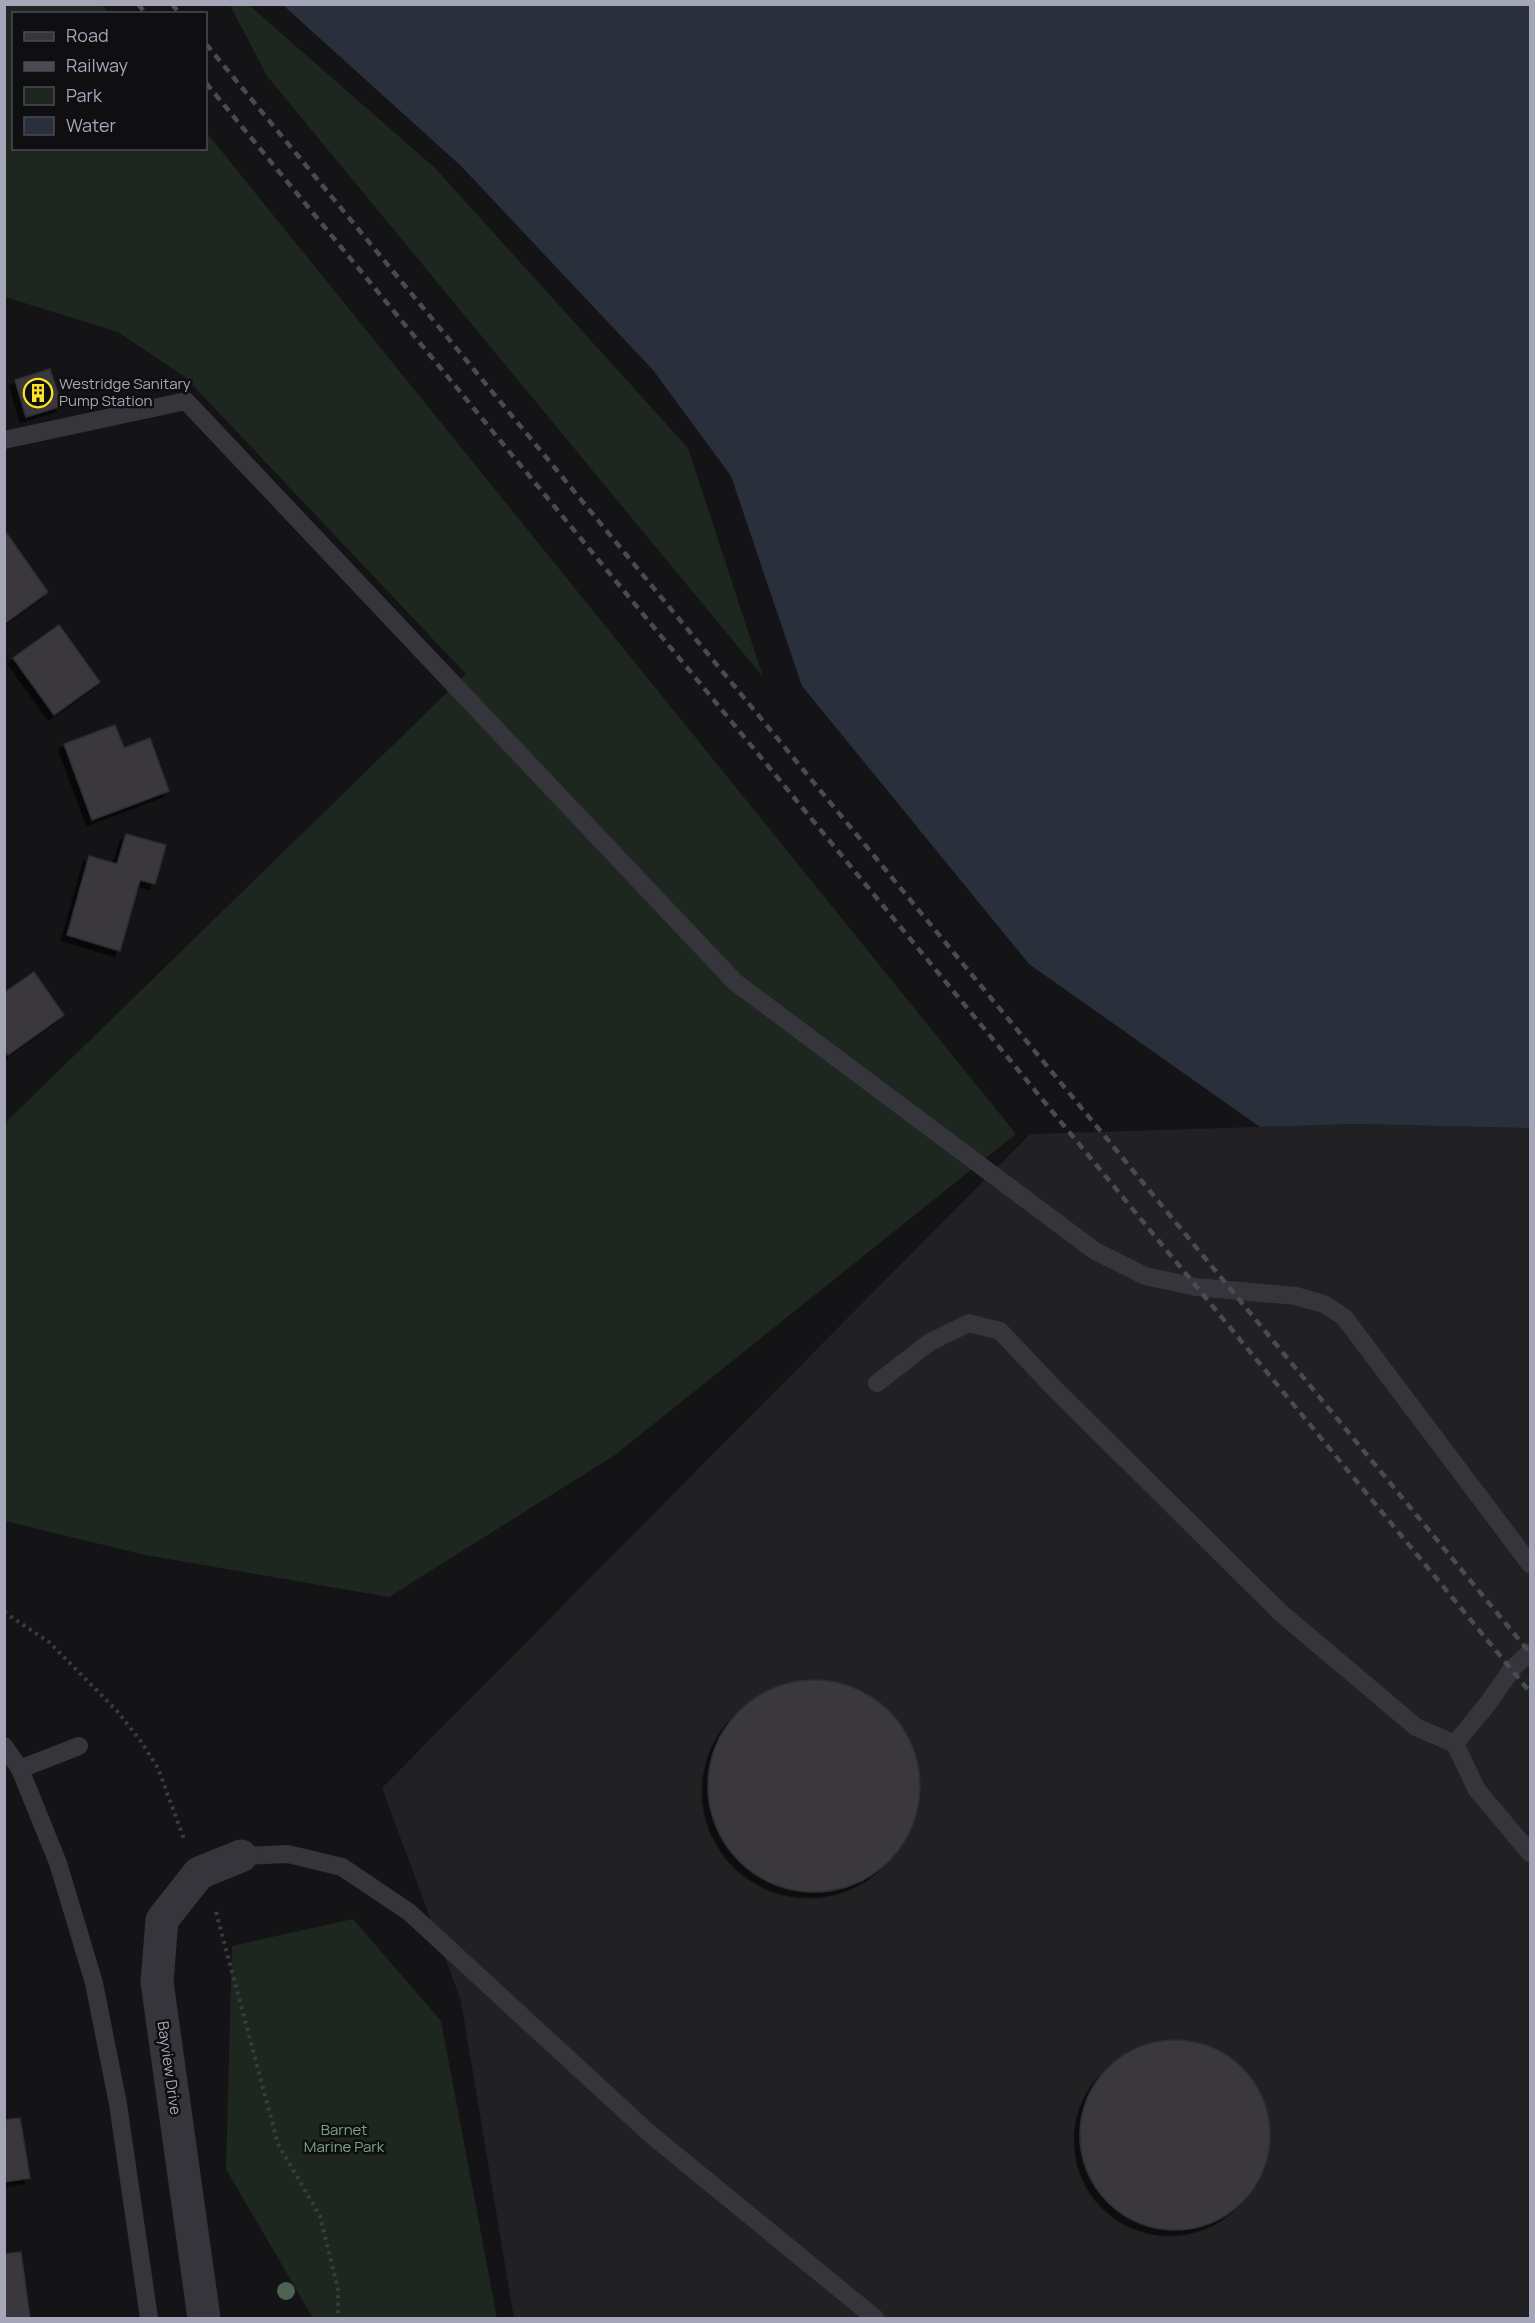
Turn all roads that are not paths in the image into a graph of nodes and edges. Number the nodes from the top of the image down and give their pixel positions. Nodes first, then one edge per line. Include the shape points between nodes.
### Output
1 (4, 440) edge
2 (877, 1383) dead end
3 (1530, 1564) edge
4 (1530, 1652) edge
5 (1455, 1743) junction
6 (4, 1746) edge
7 (79, 1746) dead end
8 (20, 1769) junction
9 (1530, 1853) edge
10 (241, 1856) joint
11 (149, 2319) edge
12 (204, 2319) edge
13 (875, 2319) edge

1 - 3 lane via 186,401 735,982 1095,1251 1145,1276 1196,1287 1296,1296 1324,1304 1344,1317
2 - 5 lane via 930,1342 969,1323 1000,1331 1281,1613 1416,1726
4 - 5 lane via 1512,1669
5 - 9 lane via 1477,1790
6 - 8 lane
7 - 8 lane
8 - 11 lane via 58,1863 94,1983 118,2104
10 - 12 street, Bayview Drive via 200,1873 162,1920 157,1983
10 - 13 lane via 288,1854 342,1867 409,1912 649,2133

